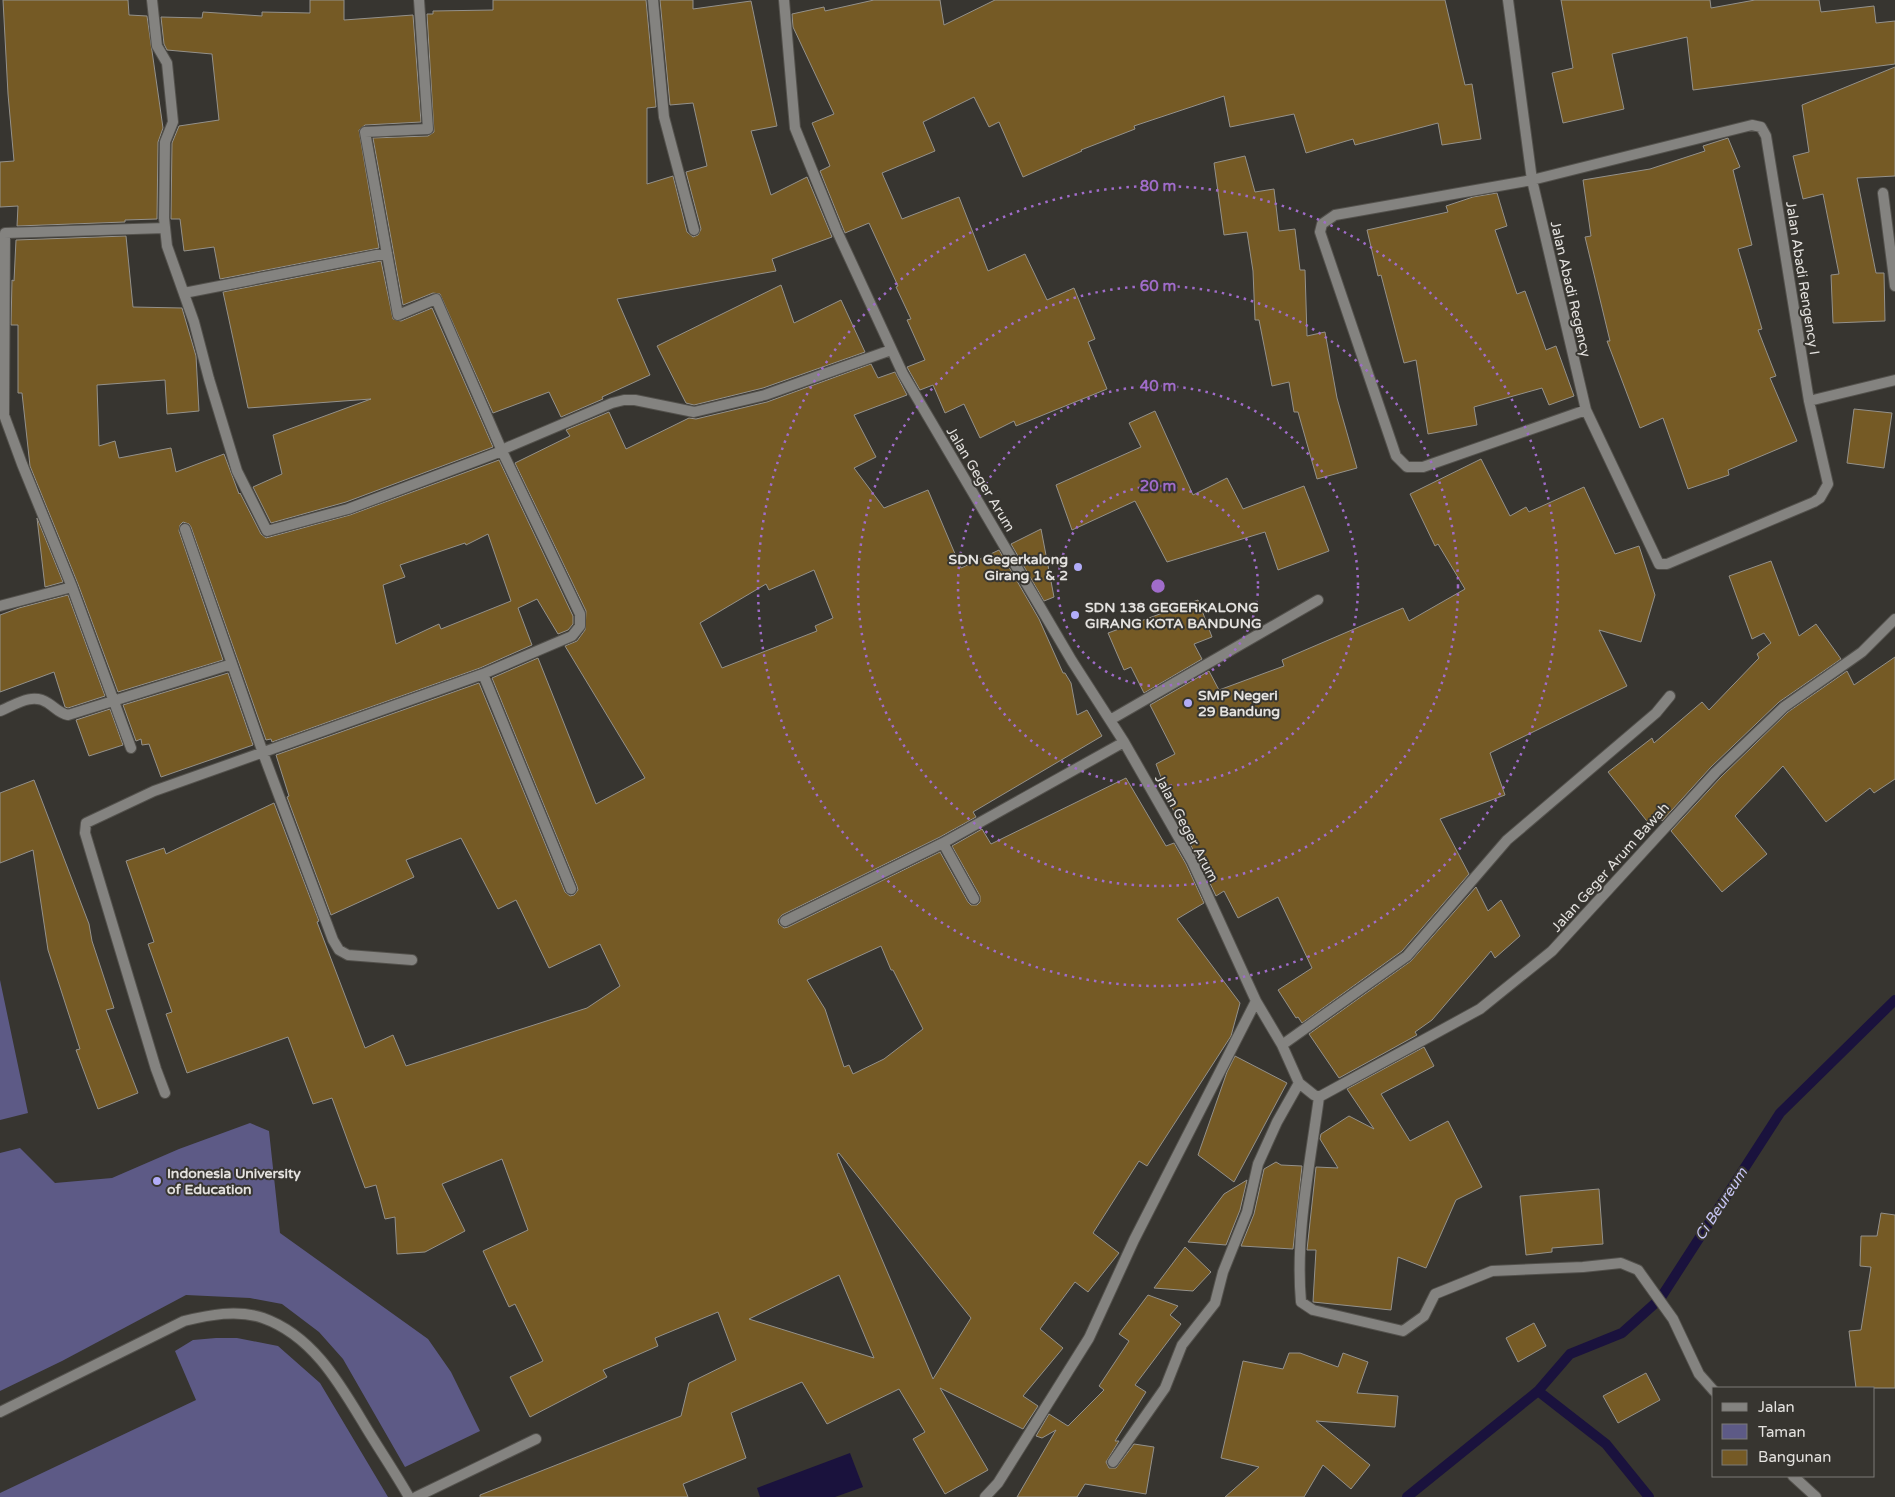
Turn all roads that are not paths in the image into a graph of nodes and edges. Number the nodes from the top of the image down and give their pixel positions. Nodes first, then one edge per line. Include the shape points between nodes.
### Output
1 (152, 0) edge
2 (419, 0) edge
3 (653, 0) edge
4 (784, 0) edge
5 (1508, 0) edge
6 (1532, 180) junction
7 (1883, 193) dead end
8 (165, 228) junction
9 (694, 230) dead end
10 (2, 233) edge
11 (387, 253) junction
12 (1895, 286) edge
13 (184, 292) junction
14 (892, 350) junction
15 (1895, 380) edge
16 (1809, 401) junction
17 (1586, 410) junction
18 (502, 451) junction
19 (185, 529) dead end
20 (1665, 565) joint
21 (72, 587) junction
22 (1318, 600) dead end
23 (0, 606) edge
24 (1895, 619) edge
25 (232, 664) junction
26 (483, 674) junction
27 (1670, 696) dead end
28 (114, 702) junction
29 (0, 711) edge
30 (1110, 720) junction
31 (1124, 742) junction
32 (131, 748) dead end
33 (263, 753) junction
34 (943, 843) junction
35 (571, 889) dead end
36 (974, 899) dead end
37 (785, 921) dead end
38 (412, 960) dead end
39 (1256, 1001) junction
40 (1282, 1045) junction
41 (1299, 1083) junction
42 (165, 1093) dead end
43 (1319, 1097) junction
44 (1712, 1390) edge
45 (0, 1412) edge
46 (536, 1439) dead end
47 (1113, 1462) dead end
48 (1794, 1477) edge
49 (409, 1497) edge
50 (416, 1497) edge
51 (985, 1497) edge
52 (1816, 1497) edge

1 - 8 street via 157,46 167,63 173,122 165,142
2 - 11 street via 428,129 365,132
3 - 9 street via 664,117
4 - 14 street, Jalan Geger Arum via 795,128 836,229
5 - 6 street, Jalan Abadi Regency
6 - 16 street, Jalan Abadi Rengency I via 1752,125 1761,127 1766,136
6 - 17 street, Jalan Abadi Regency
6 - 17 street via 1335,216 1322,224 1320,232 1396,456 1407,467 1423,467
7 - 12 street
8 - 10 street
8 - 13 street via 167,246
10 - 21 street via 4,415
11 - 13 street
11 - 18 street via 398,315 436,299
13 - 18 street via 237,471 267,531 348,508
14 - 18 street via 765,396 694,412 635,400 612,403
14 - 30 street, Jalan Geger Arum via 903,374 1072,661
15 - 16 street
16 - 20 street, Jalan Abadi Rengency I via 1828,484 1820,498
17 - 20 street, Jalan Abadi Regency via 1659,564
18 - 26 street via 581,620 572,636
19 - 25 street
21 - 23 street
21 - 28 street
22 - 30 street
24 - 43 street, Jalan Geger Arum Bawah via 1862,652 1784,707 1716,772 1552,951 1480,1009
25 - 28 street
25 - 33 street
26 - 33 street
26 - 35 street
27 - 40 street via 1656,713 1507,840 1407,956
28 - 29 street via 68,715 33,697
28 - 32 street
30 - 31 street, Jalan Geger Arum
31 - 34 street
31 - 39 street, Jalan Geger Arum via 1192,861
33 - 38 street via 332,940 339,950 348,955
33 - 42 street via 154,791 85,825
34 - 36 street
34 - 37 street
39 - 40 street, Jalan Geger Arum
39 - 51 street via 1134,1240 1089,1338 998,1483
40 - 41 street, Jalan Geger Arum
41 - 43 street
41 - 47 street via 1258,1164 1246,1212 1215,1303 1182,1344 1165,1388
43 - 44 street via 1301,1226 1298,1273 1301,1302 1313,1310 1403,1331 1424,1316 1435,1294 1492,1271 1621,1263 1638,1270 1673,1319 1699,1374
45 - 49 street via 184,1321 209,1315 243,1313 283,1327 316,1353 336,1378
46 - 50 street
48 - 52 street

